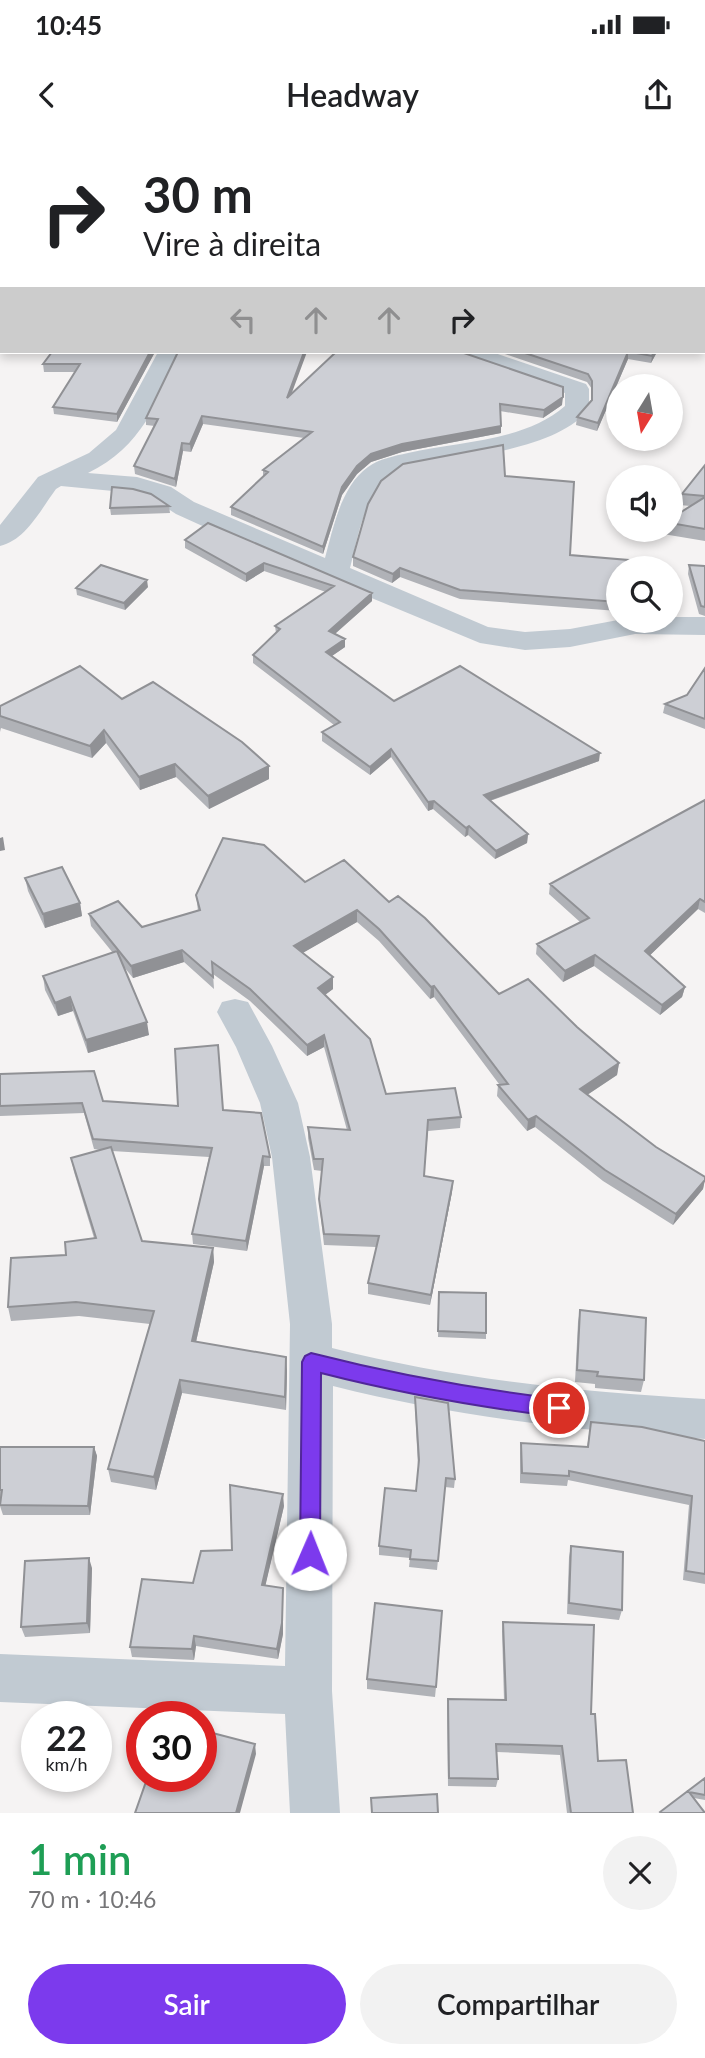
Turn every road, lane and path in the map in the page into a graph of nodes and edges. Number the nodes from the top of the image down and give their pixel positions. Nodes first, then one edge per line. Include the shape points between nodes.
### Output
1 (169, 354) edge
2 (476, 354) edge
3 (55, 478) junction
4 (0, 538) edge
5 (335, 571) junction
6 (705, 626) edge
7 (235, 1012) dead end
8 (311, 1362) junction
9 (705, 1419) edge
10 (0, 1678) edge
11 (308, 1691) junction
12 (314, 1813) edge

1 - 3 street via 126,434 98,458
2 - 5 street via 577,389 579,407 567,419 523,439 433,453 377,470 355,505
3 - 4 street
3 - 5 street via 151,489 215,522
5 - 6 street via 480,634 503,639 561,639 635,625
7 - 8 street via 279,1103 292,1157 311,1324
8 - 9 street via 489,1400
8 - 11 street
10 - 11 street
11 - 12 street

